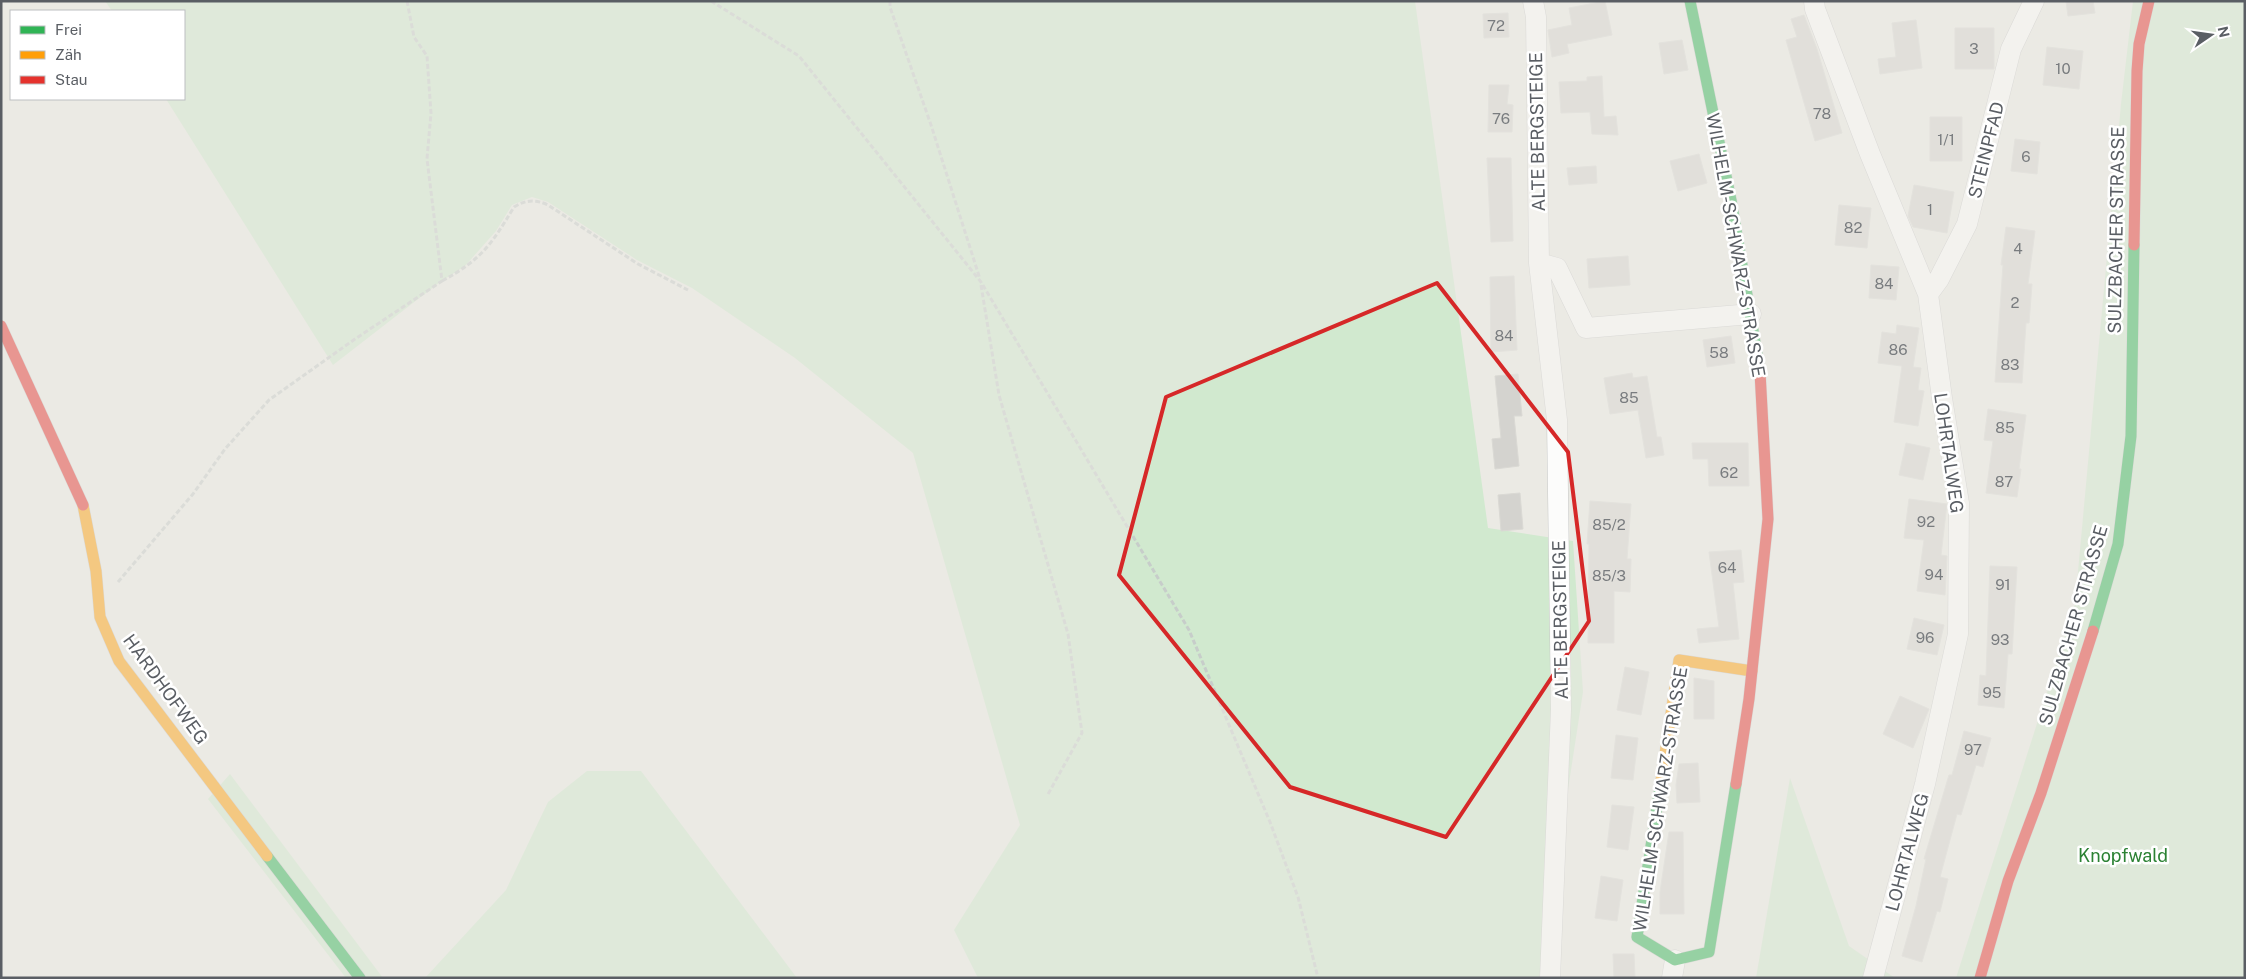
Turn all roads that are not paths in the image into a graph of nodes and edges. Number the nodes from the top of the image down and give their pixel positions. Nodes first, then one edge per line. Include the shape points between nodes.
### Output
1 (1533, 1) edge
2 (1690, 1) edge
3 (1814, 1) edge
4 (2034, 1) edge
5 (2149, 1) edge
6 (1539, 263) junction
7 (1928, 294) junction
8 (1751, 314) junction
9 (1, 326) edge
10 (1752, 671) junction
11 (1673, 969) edge
12 (360, 978) edge
13 (1550, 978) edge
14 (1873, 978) edge
15 (1980, 978) edge

1 - 6 street, ALTE BERGSTEIGE via 1536,17
2 - 8 street, WILHELM-SCHWARZ-STRASSE
3 - 7 street, LOHRTALWEG via 1870,154
4 - 7 street, STEINPFAD via 2011,49 1967,224
5 - 15 street, SULZBACHER STRASSE via 2139,44 2137,71 2131,436 2118,544 2080,676 2042,793 2008,881
6 - 8 street via 1557,268 1586,328
6 - 13 street, ALTE BERGSTEIGE via 1557,430 1561,709
7 - 14 street, LOHRTALWEG via 1959,503 1958,634 1925,784
8 - 10 street, WILHELM-SCHWARZ-STRASSE via 1759,362 1768,519
9 - 12 street, HARDHOFWEG via 84,508 96,571 100,617 119,661
10 - 11 street, WILHELM-SCHWARZ-STRASSE via 1709,952
10 - 11 street, WILHELM-SCHWARZ-STRASSE via 1679,660 1637,937

